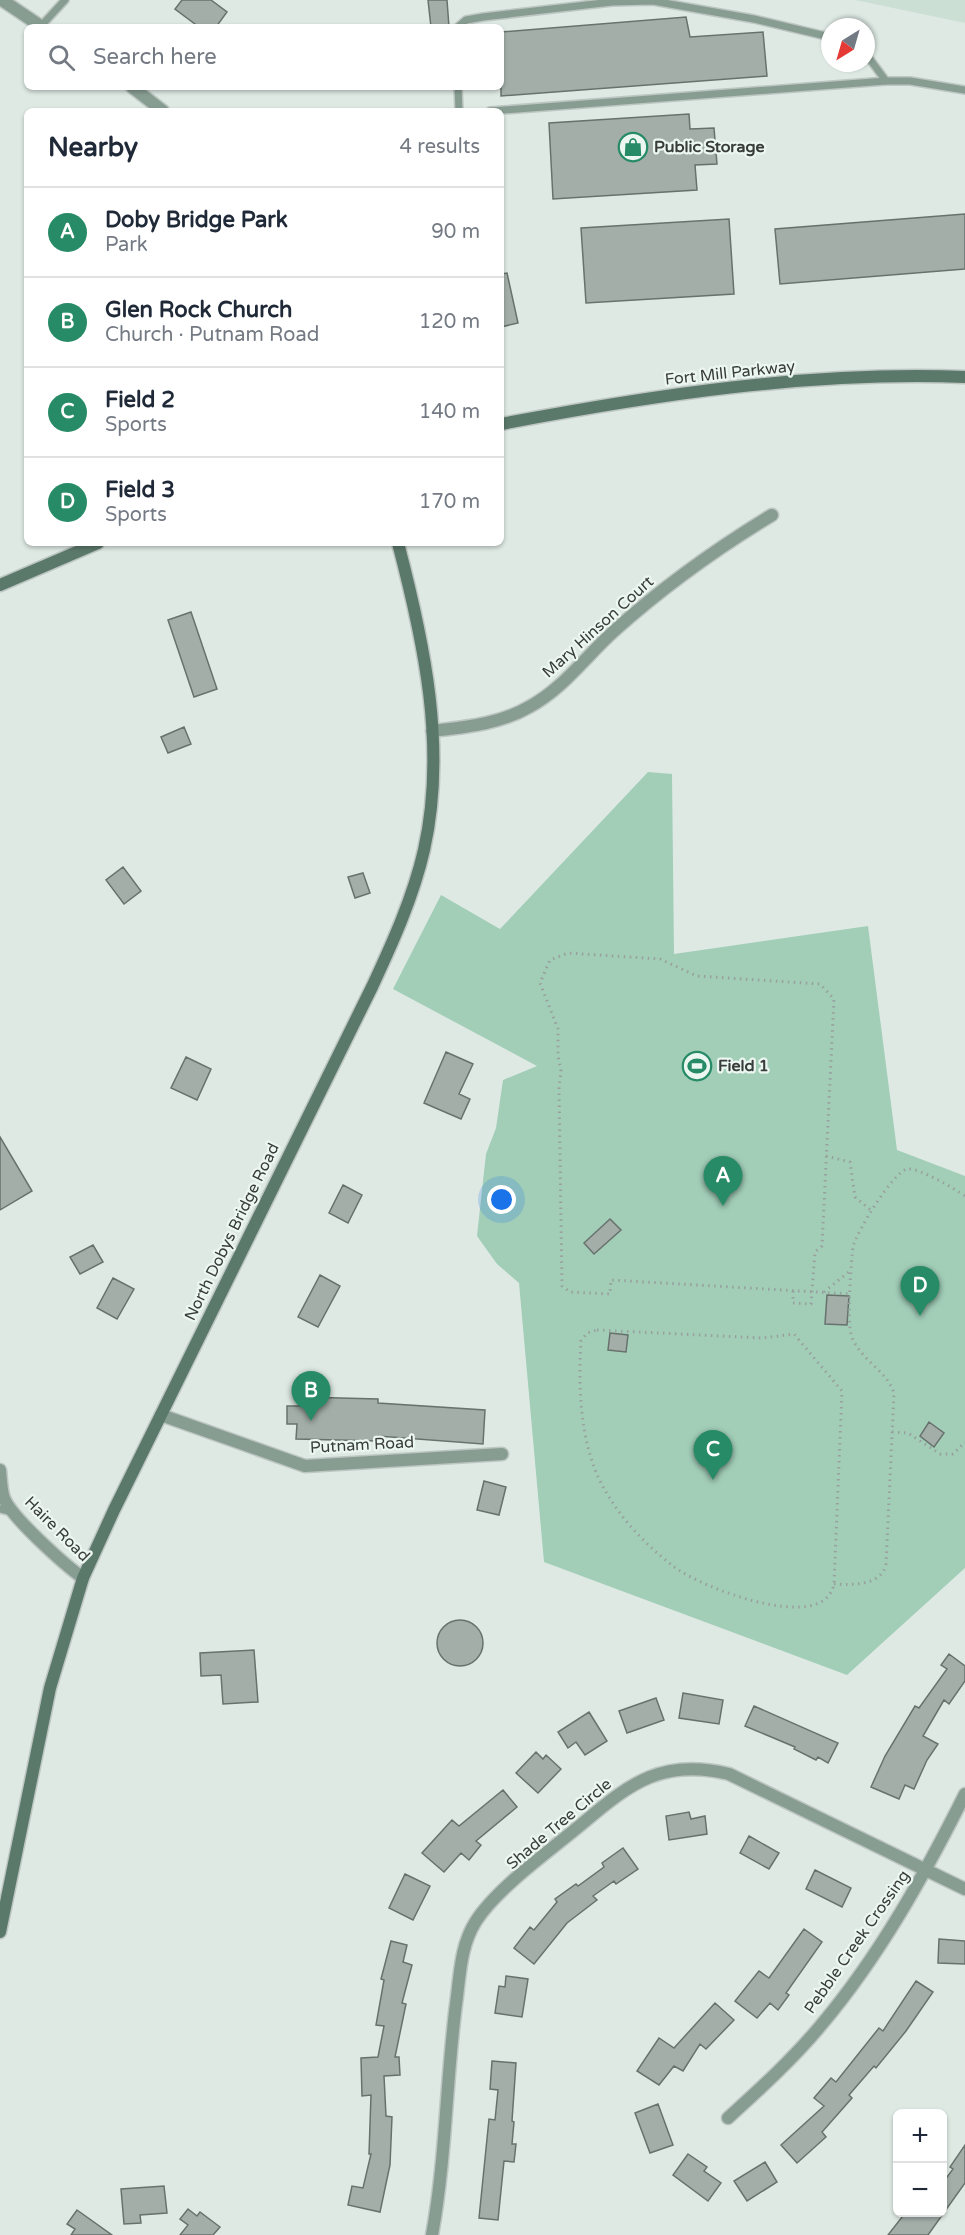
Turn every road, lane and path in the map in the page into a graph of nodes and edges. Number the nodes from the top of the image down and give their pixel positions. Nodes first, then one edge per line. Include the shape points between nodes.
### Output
1 (2, 0) edge
2 (65, 0) edge
3 (39, 24) edge
4 (44, 24) edge
5 (461, 24) edge
6 (821, 35) edge
7 (875, 66) edge
8 (886, 81) junction
9 (136, 90) edge
10 (458, 90) edge
11 (965, 90) edge
12 (159, 108) edge
13 (459, 108) edge
14 (504, 110) edge
15 (965, 377) edge
16 (504, 423) edge
17 (772, 515) dead end
18 (91, 546) edge
19 (399, 546) edge
20 (0, 585) edge
21 (432, 731) junction
22 (826, 1156) junction
23 (965, 1196) edge
24 (873, 1212) junction
25 (852, 1269) junction
26 (793, 1291) junction
27 (813, 1292) junction
28 (824, 1292) junction
29 (851, 1294) junction
30 (161, 1415) junction
31 (892, 1432) junction
32 (965, 1442) edge
33 (502, 1454) dead end
34 (0, 1470) edge
35 (0, 1509) edge
36 (17, 1514) junction
37 (83, 1578) junction
38 (834, 1584) junction
39 (965, 1794) edge
40 (927, 1869) junction
41 (965, 1889) edge
42 (0, 1932) edge
43 (728, 2118) dead end
44 (432, 2235) edge

1 - 3 street
2 - 4 lane
5 - 6 lane via 483,17 653,0
7 - 8 lane
8 - 11 lane
8 - 14 lane
9 - 12 street
10 - 13 lane
15 - 16 street, Fort Mill Parkway via 891,374 662,396
17 - 21 street, Mary Hinson Court via 707,555 669,585 603,641 544,699 503,719
18 - 20 street
19 - 21 street, North Dobys Bridge Road via 423,649
21 - 30 street, North Dobys Bridge Road via 429,823 424,852 402,919
22 - 24 path via 850,1162 855,1197
22 - 26 path via 834,999 820,984 697,976 660,959 568,953 555,956 545,967 540,983 556,1021 561,1071 562,1286 570,1292 610,1294 611,1280
22 - 27 path via 822,1246 815,1252
23 - 24 path via 908,1169 891,1180
24 - 25 path via 855,1241
25 - 28 path
25 - 29 path
26 - 27 path
26 - 27 path via 793,1303 805,1306 811,1304
27 - 28 path
28 - 29 path
29 - 31 path via 850,1331 854,1342 893,1389
30 - 33 street, Putnam Road via 305,1466
30 - 37 street, North Dobys Bridge Road
31 - 32 path via 908,1433 940,1454 952,1454
31 - 38 path via 885,1569 873,1580
34 - 36 street, Haire Road via 4,1499
35 - 36 lane
36 - 37 street, Haire Road via 63,1563
37 - 42 street, North Dobys Bridge Road via 50,1688
38 - 38 path via 830,1596 814,1606 759,1603 725,1594 689,1576 649,1546 618,1510 595,1469 583,1418 582,1337 603,1330 762,1338 794,1334 842,1391
39 - 40 street, Pebble Creek Crossing
40 - 41 street, Shade Tree Circle
40 - 43 street, Pebble Creek Crossing via 822,2024
40 - 44 street, Shade Tree Circle via 729,1774 691,1768 667,1770 635,1783 498,1896 476,1920 468,1936 453,2025

